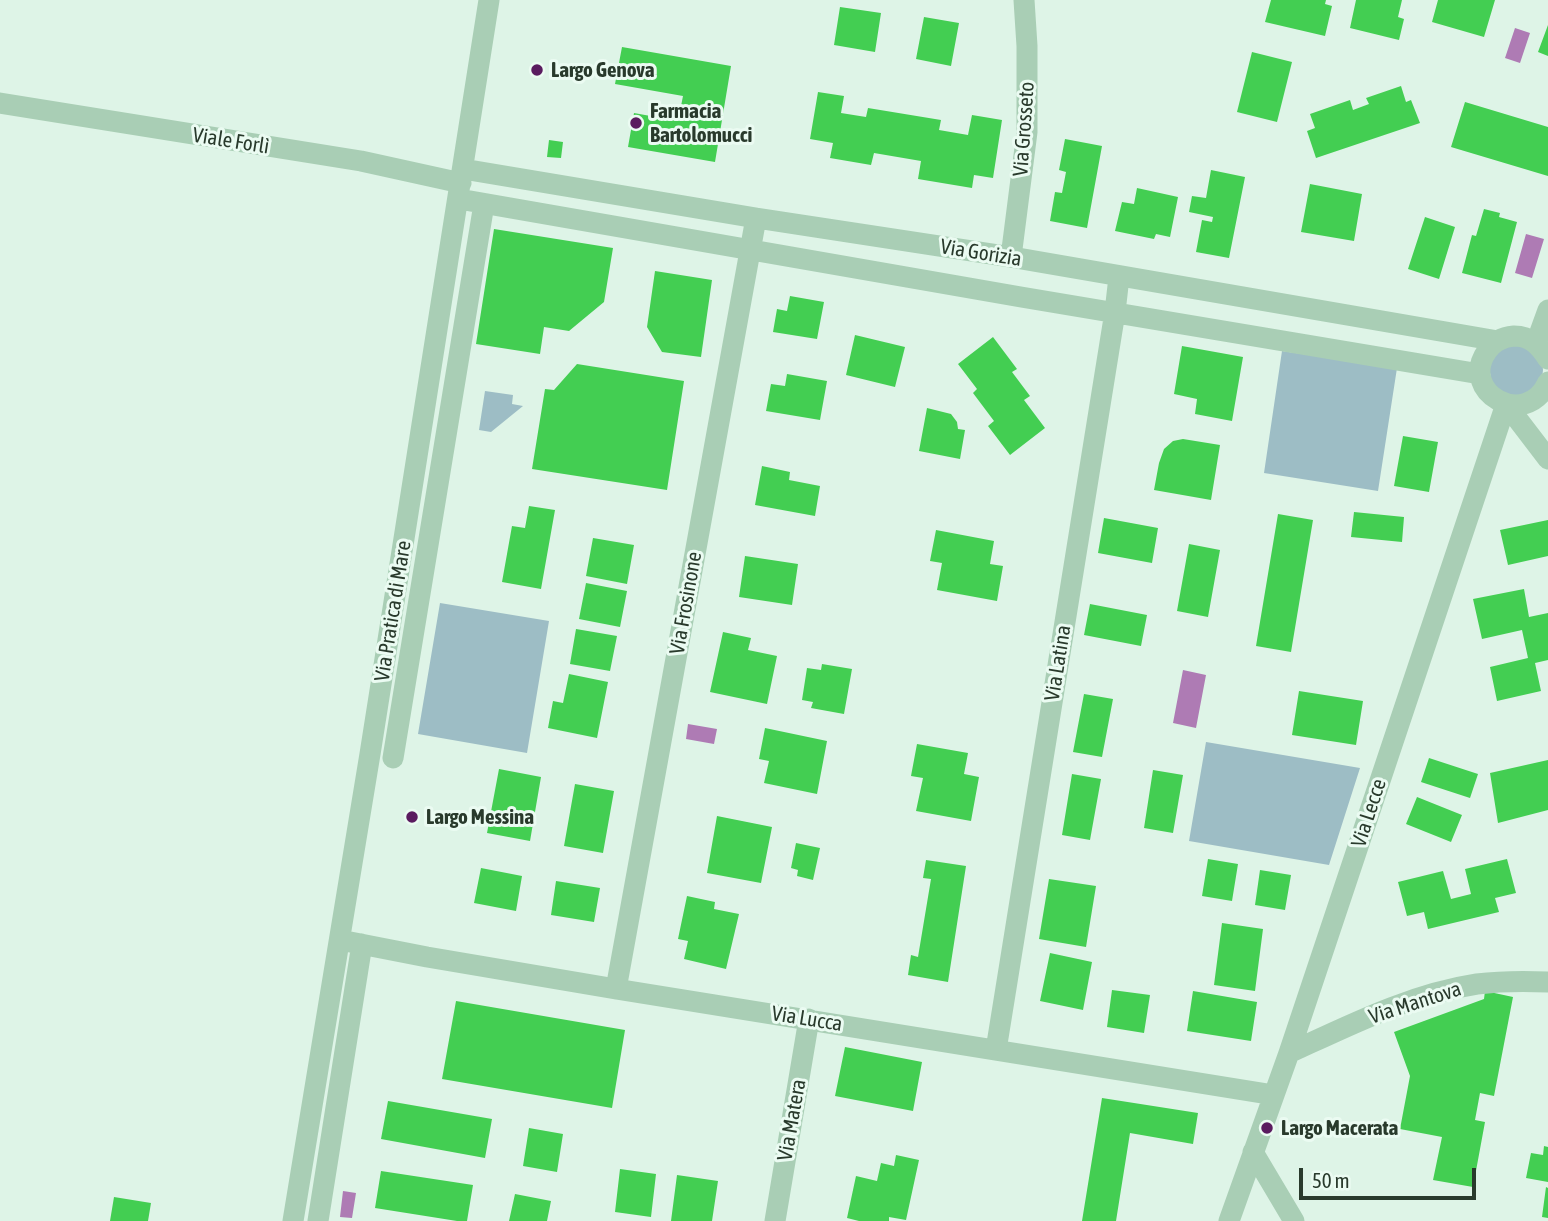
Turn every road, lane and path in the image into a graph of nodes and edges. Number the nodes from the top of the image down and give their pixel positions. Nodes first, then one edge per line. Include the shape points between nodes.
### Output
1 (489, 0) edge
2 (1024, 0) edge
3 (0, 103) edge
4 (461, 183) junction
5 (484, 204) junction
6 (755, 218) junction
7 (750, 250) junction
8 (1011, 257) junction
9 (1119, 277) junction
10 (1548, 310) edge
11 (1115, 312) junction
12 (1498, 341) junction
13 (1542, 351) edge
14 (1480, 374) junction
15 (1547, 388) edge
16 (1506, 404) junction
17 (1548, 459) edge
18 (393, 758) dead end
19 (340, 940) junction
20 (362, 944) junction
21 (1548, 982) edge
22 (617, 989) junction
23 (809, 1019) junction
24 (996, 1050) junction
25 (1289, 1053) junction
26 (1274, 1095) junction
27 (1253, 1152) junction
28 (293, 1221) edge
29 (318, 1221) edge
30 (775, 1221) edge
31 (1229, 1221) edge
32 (1294, 1221) edge

1 - 4 street, Via Pratica di Mare
2 - 8 street, Via Grosseto via 1028,119
3 - 4 street, Viale Forlì via 361,162
4 - 5 street, Via Gorizia
4 - 6 street, Via Gorizia
4 - 19 street, Via Pratica di Mare
5 - 7 street, Via Gorizia
5 - 18 street
6 - 7 street, Via Frosinone
6 - 8 street, Via Gorizia
7 - 11 street, Via Gorizia
7 - 22 street, Via Frosinone
8 - 9 street, Via Gorizia
9 - 11 street, Via Latina
9 - 12 street, Via Gorizia
10 - 13 street
11 - 14 street, Via Gorizia
11 - 24 street, Via Latina
12 - 13 street, Via Gorizia via 1527,338
12 - 14 street via 1484,355
14 - 16 street via 1488,392
15 - 16 street via 1528,403
16 - 17 street
16 - 25 street, Via Lecce
19 - 20 street, Via Lucca
19 - 28 street, Via Pratica di Mare
20 - 22 street, Via Lucca
20 - 29 street
21 - 25 street, Via Mantova via 1478,984 1431,994
22 - 23 street, Via Lucca
23 - 24 street, Via Lucca
23 - 30 street, Via Matera
24 - 26 street, Via Lucca
25 - 26 street, Via Lecce
26 - 27 street, Via Lecce
27 - 31 street, Via Lecce
27 - 32 street

